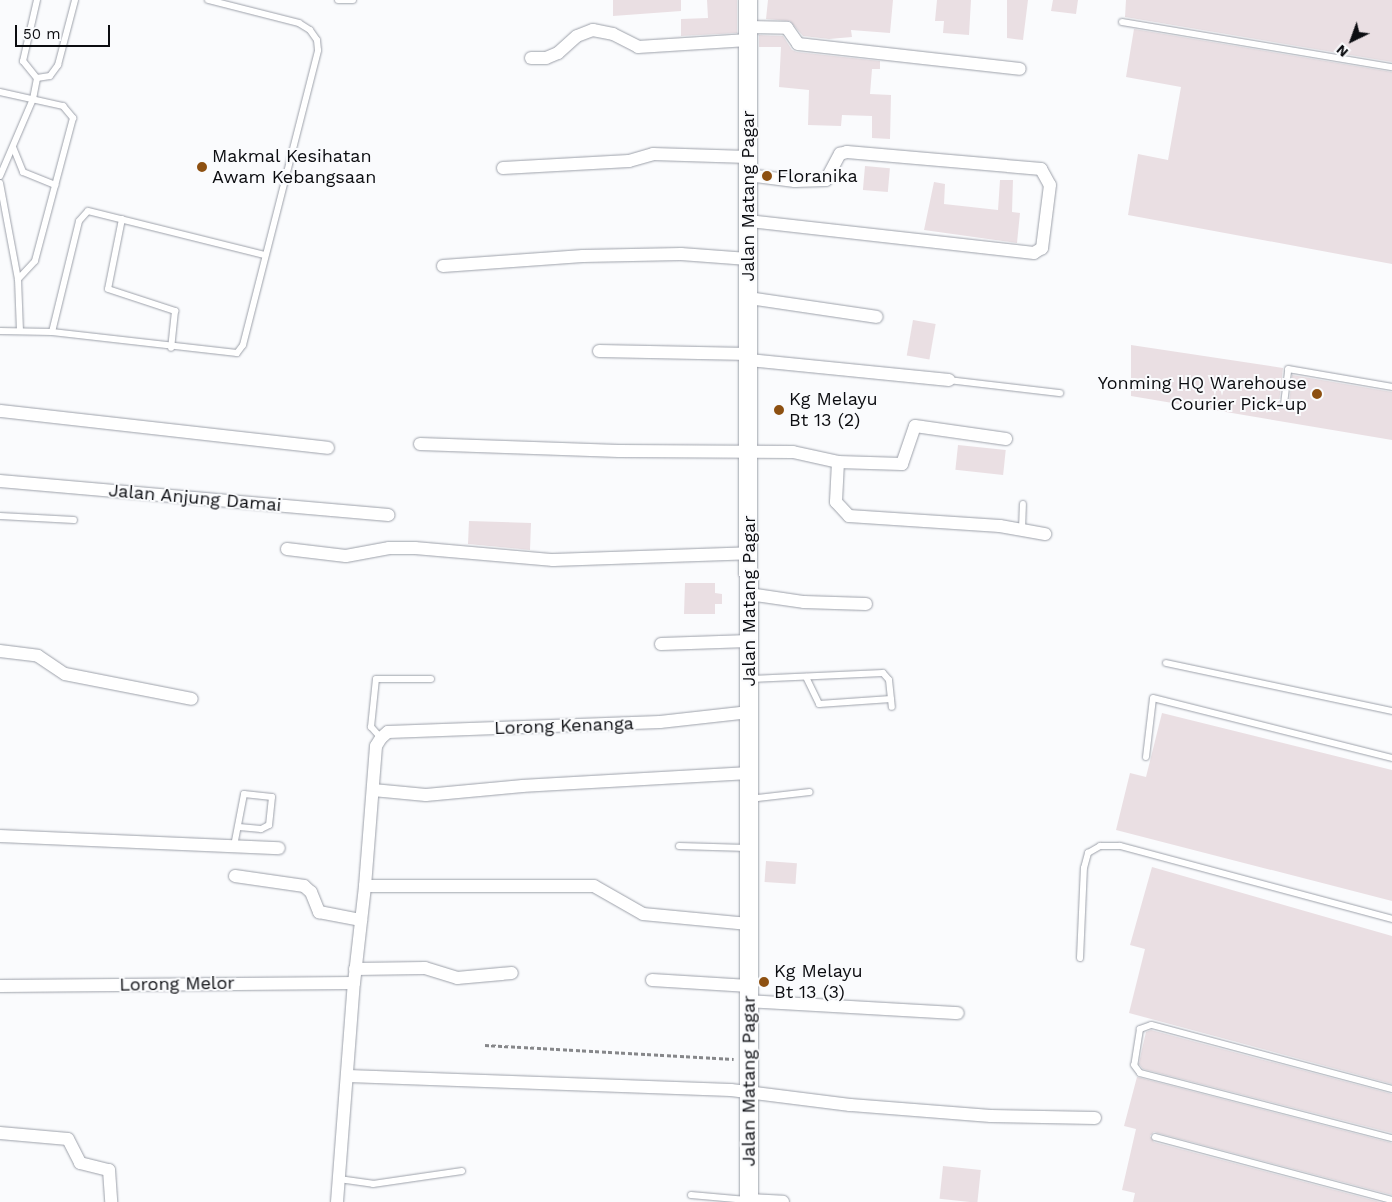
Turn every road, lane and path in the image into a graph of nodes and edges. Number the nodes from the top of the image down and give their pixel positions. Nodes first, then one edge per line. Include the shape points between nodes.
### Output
1 (37, 0) edge
2 (75, 0) edge
3 (208, 0) edge
4 (338, 0) edge
5 (353, 0) edge
6 (748, 0) edge
7 (1122, 22) dead end
8 (748, 34) junction
9 (531, 58) dead end
10 (1392, 67) edge
11 (1020, 69) dead end
12 (38, 78) junction
13 (0, 92) edge
14 (33, 99) junction
15 (13, 146) junction
16 (748, 157) junction
17 (503, 168) dead end
18 (748, 175) junction
19 (0, 176) edge
20 (0, 183) edge
21 (56, 185) junction
22 (122, 219) junction
23 (748, 221) junction
24 (265, 255) junction
25 (748, 259) junction
26 (443, 266) dead end
27 (18, 279) junction
28 (749, 298) junction
29 (877, 317) dead end
30 (0, 330) edge
31 (20, 331) junction
32 (52, 332) junction
33 (171, 348) junction
34 (599, 351) dead end
35 (749, 357) junction
36 (949, 380) joint
37 (1392, 387) edge
38 (1060, 393) dead end
39 (1284, 404) dead end
40 (0, 411) edge
41 (1006, 439) dead end
42 (420, 444) dead end
43 (328, 448) dead end
44 (749, 451) junction
45 (838, 462) junction
46 (0, 481) edge
47 (1023, 504) dead end
48 (389, 514) dead end
49 (0, 516) edge
50 (74, 520) dead end
51 (1022, 530) junction
52 (1045, 534) dead end
53 (287, 549) dead end
54 (749, 553) junction
55 (749, 594) junction
56 (866, 604) dead end
57 (749, 641) junction
58 (661, 644) dead end
59 (0, 651) edge
60 (1166, 663) dead end
61 (806, 677) junction
62 (431, 679) dead end
63 (750, 680) junction
64 (192, 699) dead end
65 (892, 699) junction
66 (892, 707) dead end
67 (1392, 711) edge
68 (749, 712) junction
69 (381, 738) junction
70 (1146, 757) dead end
71 (1392, 758) edge
72 (748, 773) junction
73 (373, 790) junction
74 (810, 792) dead end
75 (748, 799) junction
76 (239, 827) junction
77 (0, 836) edge
78 (234, 846) junction
79 (679, 846) dead end
80 (279, 848) dead end
81 (748, 848) junction
82 (235, 876) dead end
83 (365, 886) junction
84 (1392, 919) edge
85 (361, 920) junction
86 (749, 924) junction
87 (1080, 958) dead end
88 (355, 969) junction
89 (512, 973) dead end
90 (652, 980) dead end
91 (354, 982) junction
92 (0, 986) edge
93 (748, 993) junction
94 (958, 1013) dead end
95 (485, 1045) dead end
96 (748, 1060) junction
97 (348, 1076) junction
98 (1392, 1089) edge
99 (748, 1094) junction
100 (1095, 1118) dead end
101 (0, 1133) edge
102 (1155, 1136) dead end
103 (1392, 1138) edge
104 (462, 1171) dead end
105 (339, 1179) junction
106 (691, 1195) dead end
107 (1392, 1200) edge
108 (749, 1201) edge
109 (111, 1202) edge
110 (337, 1202) edge
111 (784, 1202) edge

1 - 12 lane via 23,61 28,71
2 - 12 lane via 58,65 50,76
3 - 24 lane via 299,23 317,40 318,50
4 - 5 lane
6 - 8 main road, Jalan Matang Pagar
7 - 10 lane
8 - 9 street via 638,47 613,34 593,30 576,36 558,53 546,58
8 - 11 street via 787,28 798,44
8 - 16 main road, Jalan Matang Pagar
12 - 14 lane
13 - 14 lane
14 - 15 lane
14 - 21 lane via 63,106 73,118
15 - 19 lane
15 - 21 lane via 23,172
16 - 17 street via 653,154 629,161
16 - 18 main road, Jalan Matang Pagar
18 - 23 main road, Jalan Matang Pagar
18 - 23 street via 795,181 826,180 840,154 847,152 1041,169 1050,185 1042,248 1034,253
20 - 27 lane
21 - 27 lane via 35,261
22 - 24 lane
22 - 32 lane via 88,210 82,216
22 - 33 lane via 108,289 175,311
23 - 25 main road, Jalan Matang Pagar
24 - 33 lane via 243,345 237,353
25 - 26 street via 681,254 583,256
25 - 28 main road, Jalan Matang Pagar
27 - 31 lane
28 - 29 street
28 - 35 main road, Jalan Matang Pagar
30 - 31 lane
31 - 32 lane
32 - 33 lane
34 - 35 street
35 - 36 street
35 - 44 main road, Jalan Matang Pagar
36 - 38 lane
37 - 39 lane via 1288,369
40 - 43 street
41 - 45 street via 915,426 902,464
42 - 44 street via 610,451
44 - 45 street via 793,452
44 - 54 main road, Jalan Matang Pagar
45 - 51 street via 836,502 849,516
46 - 48 street, Jalan Anjung Damai
47 - 51 lane
49 - 50 lane
51 - 52 street
53 - 54 street via 346,556 389,548 415,548 552,560
54 - 55 main road, Jalan Matang Pagar
55 - 56 street via 804,602
55 - 57 main road, Jalan Matang Pagar
57 - 58 street
57 - 63 main road, Jalan Matang Pagar
59 - 64 street via 38,656 65,674
60 - 67 lane
61 - 63 lane
61 - 65 lane via 819,704
61 - 65 lane via 883,673 889,680
62 - 69 lane via 376,679 371,727
63 - 68 main road, Jalan Matang Pagar
65 - 66 lane
68 - 69 street, Lorong Kenanga via 660,722 388,732
68 - 72 main road, Jalan Matang Pagar
69 - 73 street via 376,746
70 - 71 lane via 1153,698
72 - 73 street via 426,795
72 - 75 main road, Jalan Matang Pagar
73 - 83 street
74 - 75 lane
75 - 81 main road, Jalan Matang Pagar
76 - 76 lane via 244,794 272,797 269,825 261,830
76 - 78 lane
77 - 78 street
78 - 80 street
79 - 81 lane
81 - 86 main road, Jalan Matang Pagar
82 - 85 street via 304,886 311,892 319,912
83 - 85 street
83 - 86 street via 594,886 643,914
84 - 87 lane via 1120,846 1100,846 1088,853 1084,868
85 - 88 street
86 - 93 main road, Jalan Matang Pagar
88 - 89 street via 425,968 457,978
88 - 91 street
90 - 93 street
91 - 92 street, Lorong Melor
91 - 97 street
93 - 94 street
93 - 96 main road, Jalan Matang Pagar
95 - 96 path
96 - 99 main road, Jalan Matang Pagar
97 - 99 street via 731,1090
97 - 105 street
98 - 103 lane via 1151,1025 1140,1029 1134,1065 1140,1073
99 - 100 street via 991,1116
99 - 108 main road, Jalan Matang Pagar
101 - 109 street via 68,1140 80,1163 108,1170
102 - 107 lane
104 - 105 lane via 374,1184
105 - 110 street
106 - 108 lane
108 - 111 street

